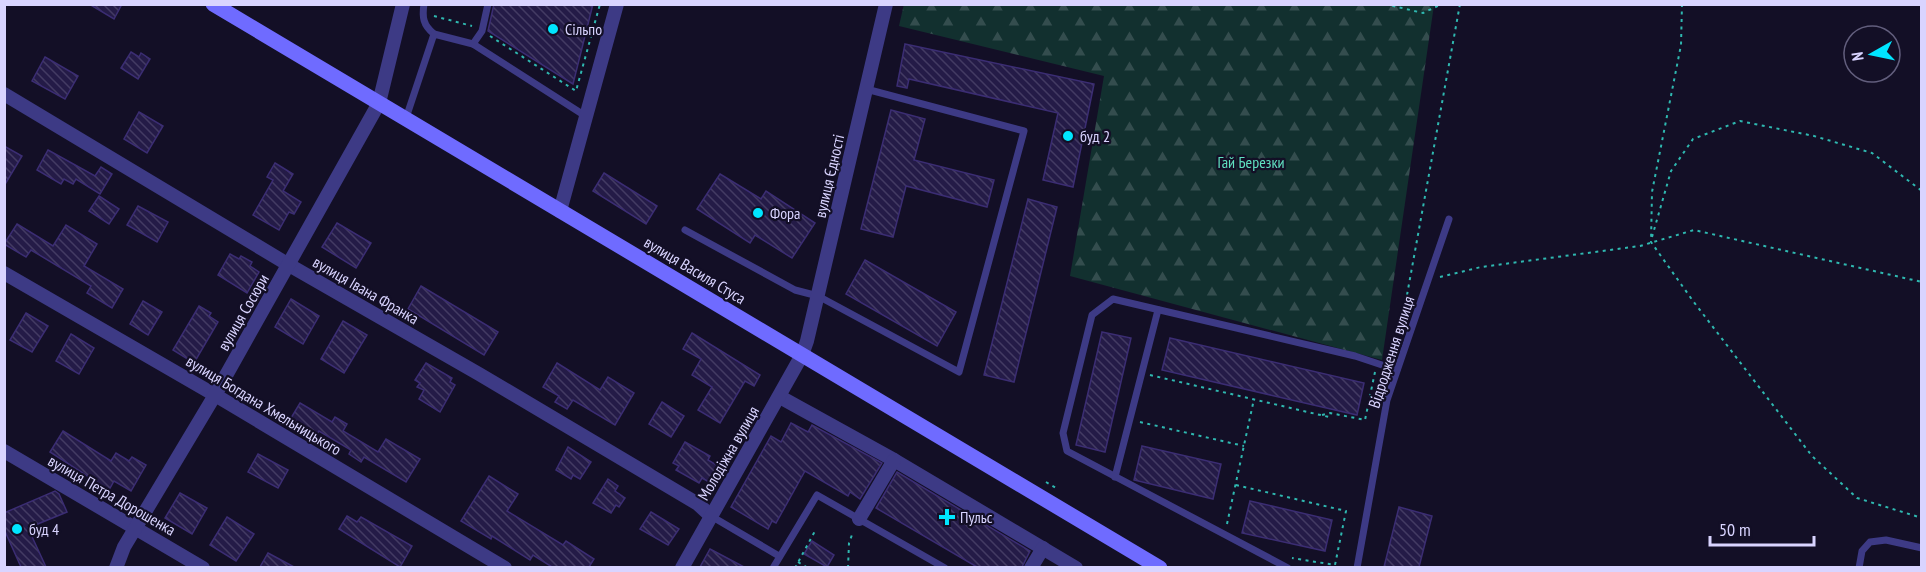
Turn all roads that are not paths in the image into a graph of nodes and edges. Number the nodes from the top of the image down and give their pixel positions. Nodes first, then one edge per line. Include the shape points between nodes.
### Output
1 (213, 4) edge
2 (403, 4) edge
3 (488, 4) edge
4 (617, 4) edge
5 (886, 4) edge
6 (424, 9) edge
7 (434, 34) junction
8 (473, 44) junction
9 (866, 89) junction
10 (4, 94) edge
11 (379, 103) junction
12 (587, 117) junction
13 (405, 119) junction
14 (560, 211) junction
15 (1449, 219) dead end
16 (685, 230) dead end
17 (289, 265) junction
18 (4, 273) edge
19 (818, 296) junction
20 (1158, 310) junction
21 (802, 355) junction
22 (1397, 370) junction
23 (215, 395) junction
24 (780, 397) junction
25 (4, 451) edge
26 (894, 460) junction
27 (1116, 477) junction
28 (711, 516) junction
29 (859, 519) junction
30 (135, 527) junction
31 (1043, 548) junction
32 (1922, 548) edge
33 (779, 556) junction
34 (116, 567) edge
35 (202, 567) edge
36 (505, 567) edge
37 (682, 567) edge
38 (773, 567) edge
39 (945, 567) edge
40 (1031, 567) edge
41 (1076, 567) edge
42 (1160, 567) edge
43 (1288, 567) edge
44 (1357, 567) edge
45 (1858, 567) edge

1 - 11 main road, вулиця Василя Стуса
2 - 11 street, вулиця Сосюри
3 - 8 lane via 482,31
4 - 12 street
5 - 9 street, вулиця Єдності
6 - 7 lane via 427,28
7 - 8 lane
7 - 13 lane
8 - 12 lane
9 - 19 street, вулиця Єдності
9 - 19 lane via 1024,131 959,372
10 - 17 street, вулиця Івана Франка
11 - 13 main road, вулиця Василя Стуса
11 - 17 street, вулиця Сосюри
12 - 14 street
13 - 14 main road, вулиця Василя Стуса
14 - 21 main road, вулиця Василя Стуса
15 - 22 lane, Відродження вулиця
16 - 19 lane via 795,290
17 - 23 street, вулиця Сосюри
17 - 28 street, вулиця Івана Франка via 698,504
18 - 23 street, вулиця Богдана Хмельницького
19 - 21 street, вулиця Єдності
20 - 22 lane
20 - 27 lane
20 - 27 lane via 1113,299 1092,315 1063,433 1067,452
21 - 24 street, Молодіжна вулиця
21 - 42 main road, вулиця Василя Стуса
22 - 44 lane, Відродження вулиця via 1387,400
23 - 30 street, вулиця Сосюри
23 - 36 street, вулиця Богдана Хмельницького
24 - 26 street
24 - 28 street, Молодіжна вулиця
25 - 30 street, вулиця Петра Дорошенка
26 - 29 street
26 - 31 street
27 - 43 lane
28 - 33 lane
28 - 37 street, Молодіжна вулиця
29 - 33 lane via 817,495
29 - 39 lane
30 - 34 street, вулиця Сосюри
30 - 35 street, вулиця Петра Дорошенка
31 - 40 street
31 - 41 street
32 - 45 lane via 1886,540 1870,542 1862,551
33 - 38 lane

